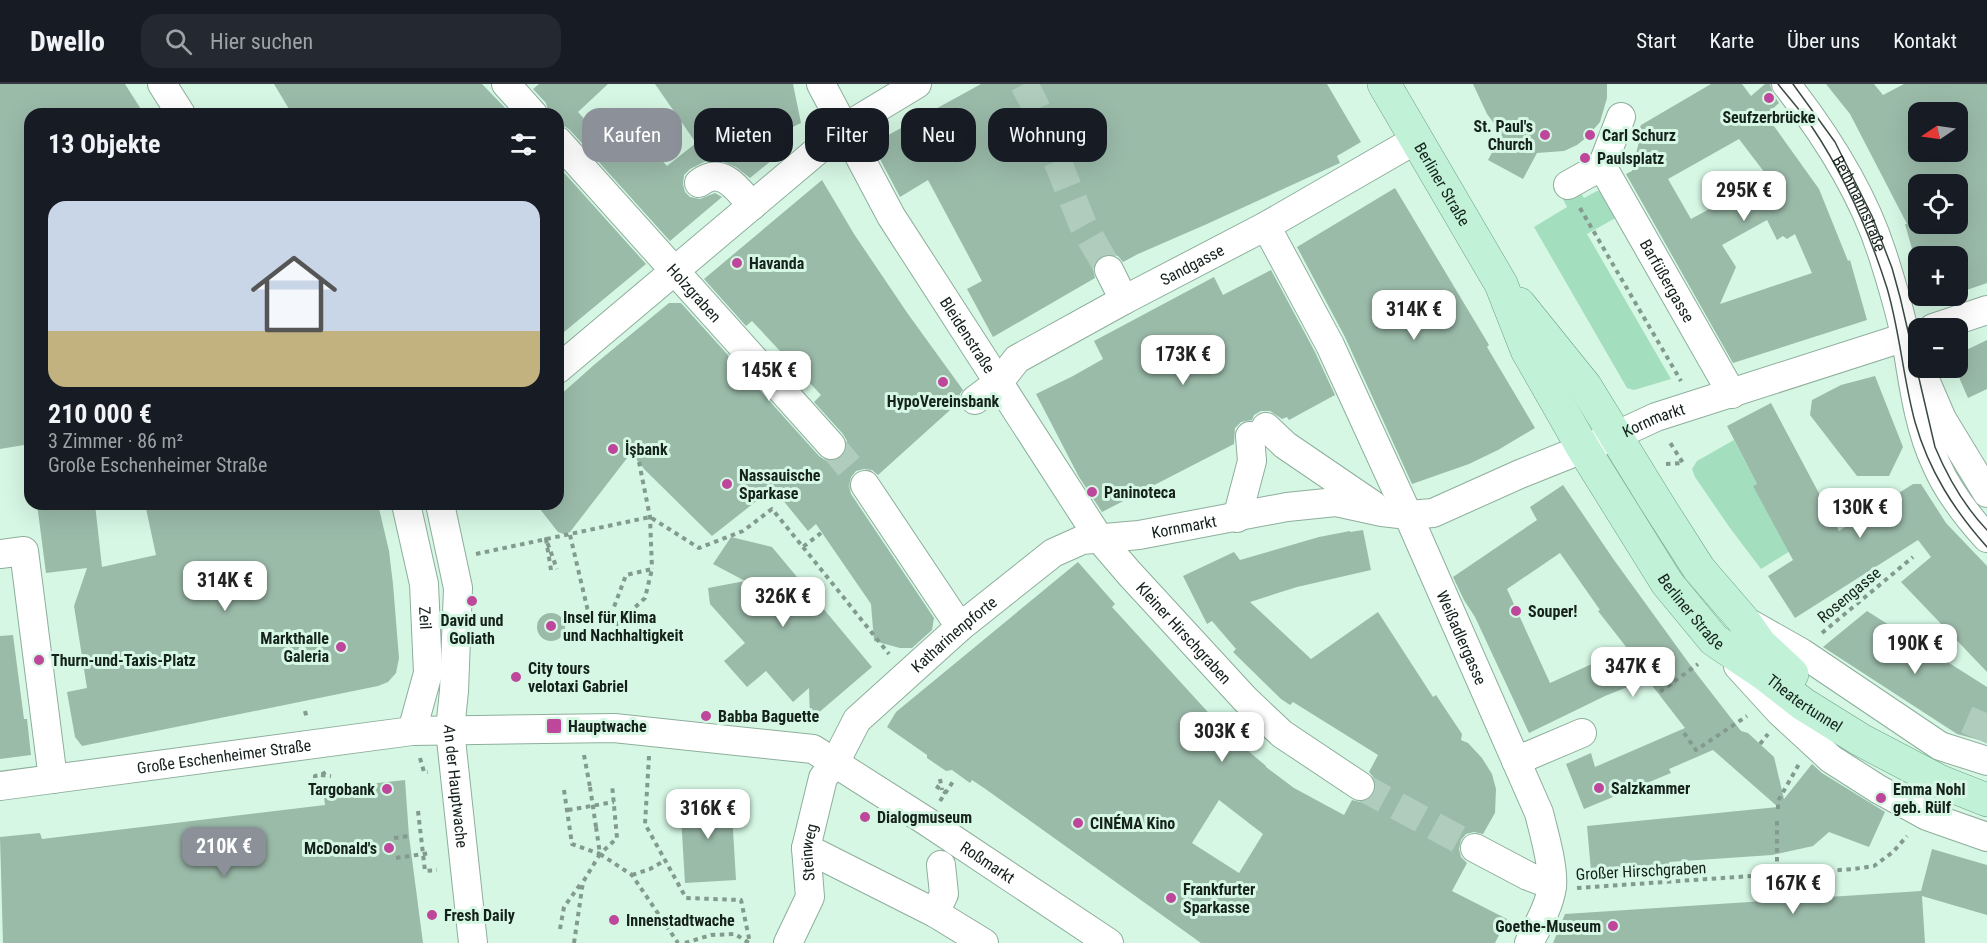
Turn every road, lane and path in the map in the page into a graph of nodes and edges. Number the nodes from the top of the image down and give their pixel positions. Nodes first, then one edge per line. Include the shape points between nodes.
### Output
1 (162, 84) edge
2 (508, 84) edge
3 (821, 84) edge
4 (917, 84) edge
5 (1384, 84) edge
6 (1786, 84) edge
7 (174, 108) edge
8 (528, 108) edge
9 (834, 108) edge
10 (877, 108) edge
11 (1622, 117) dead end
12 (1417, 139) junction
13 (564, 148) edge
14 (805, 161) edge
15 (862, 162) edge
16 (1602, 166) junction
17 (699, 183) dead end
18 (1568, 185) dead end
19 (752, 206) junction
20 (1266, 226) junction
21 (1594, 230) dead end
22 (675, 269) junction
23 (1109, 270) tunnel mouth
24 (1501, 284) junction
25 (1124, 300) junction
26 (1987, 310) edge
27 (1963, 318) edge
28 (1908, 324) edge
29 (1908, 336) edge
30 (564, 364) edge
31 (1918, 378) edge
32 (1924, 378) edge
33 (1681, 381) dead end
34 (999, 382) junction
35 (1732, 394) junction
36 (975, 400) dead end
37 (1615, 436) junction
38 (1669, 441) dead end
39 (831, 445) tunnel mouth
40 (1583, 448) junction
41 (639, 462) dead end
42 (1663, 465) dead end
43 (865, 485) tunnel mouth
44 (1987, 493) edge
45 (407, 510) edge
46 (441, 510) edge
47 (1395, 513) junction
48 (650, 517) junction
49 (1237, 518) junction
50 (821, 532) dead end
51 (570, 535) junction
52 (1099, 538) junction
53 (1987, 538) edge
54 (546, 539) junction
55 (804, 547) junction
56 (0, 554) edge
57 (1913, 557) dead end
58 (452, 560) junction
59 (557, 569) dead end
60 (652, 569) junction
61 (551, 570) dead end
62 (611, 615) dead end
63 (1743, 620) junction
64 (591, 624) dead end
65 (616, 625) dead end
66 (960, 627) junction
67 (1707, 651) junction
68 (1802, 653) junction
69 (906, 676) junction
70 (1660, 692) dead end
71 (1747, 715) dead end
72 (450, 730) junction
73 (412, 731) junction
74 (651, 731) junction
75 (1582, 733) dead end
76 (1684, 733) dead end
77 (1768, 734) dead end
78 (1760, 744) dead end
79 (1976, 752) edge
80 (1898, 760) junction
81 (1516, 761) junction
82 (1801, 761) dead end
83 (835, 762) junction
84 (331, 776) dead end
85 (53, 779) junction
86 (940, 779) dead end
87 (612, 784) dead end
88 (0, 786) edge
89 (936, 786) dead end
90 (1360, 786) tunnel mouth
91 (316, 787) dead end
92 (590, 787) dead end
93 (564, 790) dead end
94 (932, 792) dead end
95 (944, 792) junction
96 (1987, 800) edge
97 (614, 802) junction
98 (1778, 809) dead end
99 (567, 810) junction
100 (418, 811) dead end
101 (1927, 816) junction
102 (1777, 821) dead end
103 (410, 837) dead end
104 (1987, 837) edge
105 (394, 838) dead end
106 (806, 848) junction
107 (1475, 848) tunnel mouth
108 (430, 853) dead end
109 (600, 854) junction
110 (396, 858) dead end
111 (666, 860) junction
112 (941, 865) dead end
113 (437, 870) dead end
114 (632, 875) junction
115 (1777, 875) junction
116 (583, 882) junction
117 (1552, 885) junction
118 (935, 913) junction
119 (560, 929) dead end
120 (473, 943) edge
121 (574, 943) edge
122 (678, 943) edge
123 (685, 943) edge
124 (749, 943) edge
125 (788, 943) edge
126 (984, 943) edge
127 (1109, 943) edge
128 (1529, 943) edge

1 - 7 street
2 - 8 street
3 - 9 street, Bleidenstraße
4 - 10 street
5 - 12 main road, Berliner Straße
6 - 28 street, Bethmannstraße via 1826,138 1864,208
11 - 16 street
12 - 20 street, Sandgasse
12 - 24 main road, Berliner Straße
13 - 22 street, Holzgraben
14 - 19 street
15 - 34 street, Bleidenstraße via 891,216
16 - 18 street
16 - 35 street, Barfüßergasse
17 - 19 street via 708,176 718,176 734,183
19 - 22 street
20 - 25 street, Sandgasse
20 - 47 street via 1330,345
21 - 33 path
22 - 30 street
22 - 39 street, Holzgraben
23 - 25 street
24 - 37 main road, Berliner Straße via 1585,386
24 - 40 main road, Berliner Straße via 1527,350
25 - 34 street, Sandgasse via 1017,359
26 - 27 street
29 - 35 street, Kornmarkt
31 - 53 street, Bethmannstraße via 1926,436 1935,463 1966,515
32 - 44 street, Bethmannstraße via 1942,419
34 - 36 street, Sandgasse
34 - 52 street, Bleidenstraße
35 - 37 street, Kornmarkt via 1656,417
37 - 40 street, Kornmarkt
37 - 63 main road, Berliner Straße via 1699,569
38 - 42 path via 1683,463
40 - 47 street, Kornmarkt via 1433,513
40 - 67 main road, Berliner Straße
41 - 48 path
43 - 66 street
45 - 73 street, Zeil via 424,584 428,674
46 - 58 street, Zeil
47 - 49 street, Kornmarkt via 1336,502
47 - 49 street via 1286,445 1258,432
47 - 81 street, Weißadlergasse
48 - 51 path
48 - 55 path via 699,548 743,531 772,509
48 - 60 path
49 - 52 street, Kornmarkt
50 - 55 path
51 - 54 path
51 - 64 path
52 - 66 street, Katharinenpforte via 1082,540 1053,553
52 - 90 street, Kleiner Hirschgraben via 1252,706 1282,734
54 - 58 path
54 - 59 path
54 - 61 path
55 - 69 path
56 - 85 street via 24,551
57 - 68 path, Rosengasse
58 - 72 street, Zeil via 458,588
60 - 62 path via 626,575
60 - 65 path via 645,598
63 - 68 street, Berliner Straße
63 - 80 main road, Theatertunnel via 1760,644 1794,676
66 - 69 street, Katharinenpforte
67 - 70 path
67 - 80 main road, Theatertunnel via 1766,675 1803,704
67 - 101 street, Berliner Straße via 1830,759
68 - 79 street, Berliner Straße via 1940,747
69 - 83 street, Katharinenpforte via 856,720
71 - 76 path via 1696,750
72 - 73 street, Große Eschenheimer Straße
72 - 74 street, An der Hauptwache
72 - 120 street, An der Hauptwache
73 - 85 street, Große Eschenheimer Straße
74 - 83 street, An der Hauptwache via 813,749
74 - 111 path via 645,824
75 - 81 street
77 - 78 path
80 - 96 main road, Theatertunnel
81 - 117 street, Weißadlergasse via 1539,813
82 - 98 path via 1778,801
83 - 106 street, Steinweg via 823,778
83 - 127 street, Roßmarkt
84 - 91 path via 315,776
85 - 88 street, Große Eschenheimer Straße
86 - 95 path
87 - 97 path
89 - 95 path
92 - 109 path, bridge
93 - 99 path
94 - 95 path
97 - 99 path
97 - 109 path via 618,837
99 - 109 path via 572,843
100 - 113 path via 425,872
101 - 104 street, Berliner Straße
101 - 115 path, Großer Hirschgraben via 1874,866
102 - 115 path
103 - 105 path
106 - 118 street
106 - 125 street, Steinweg via 810,897
107 - 117 street
108 - 110 path
109 - 114 path
109 - 116 path
111 - 114 path
111 - 124 path via 686,898 741,900
112 - 118 street via 944,894
114 - 122 path
115 - 117 path, Großer Hirschgraben via 1572,888
116 - 119 path via 564,907
116 - 121 path
117 - 128 street via 1547,908
118 - 126 street
123 - 124 path via 711,935 735,934

